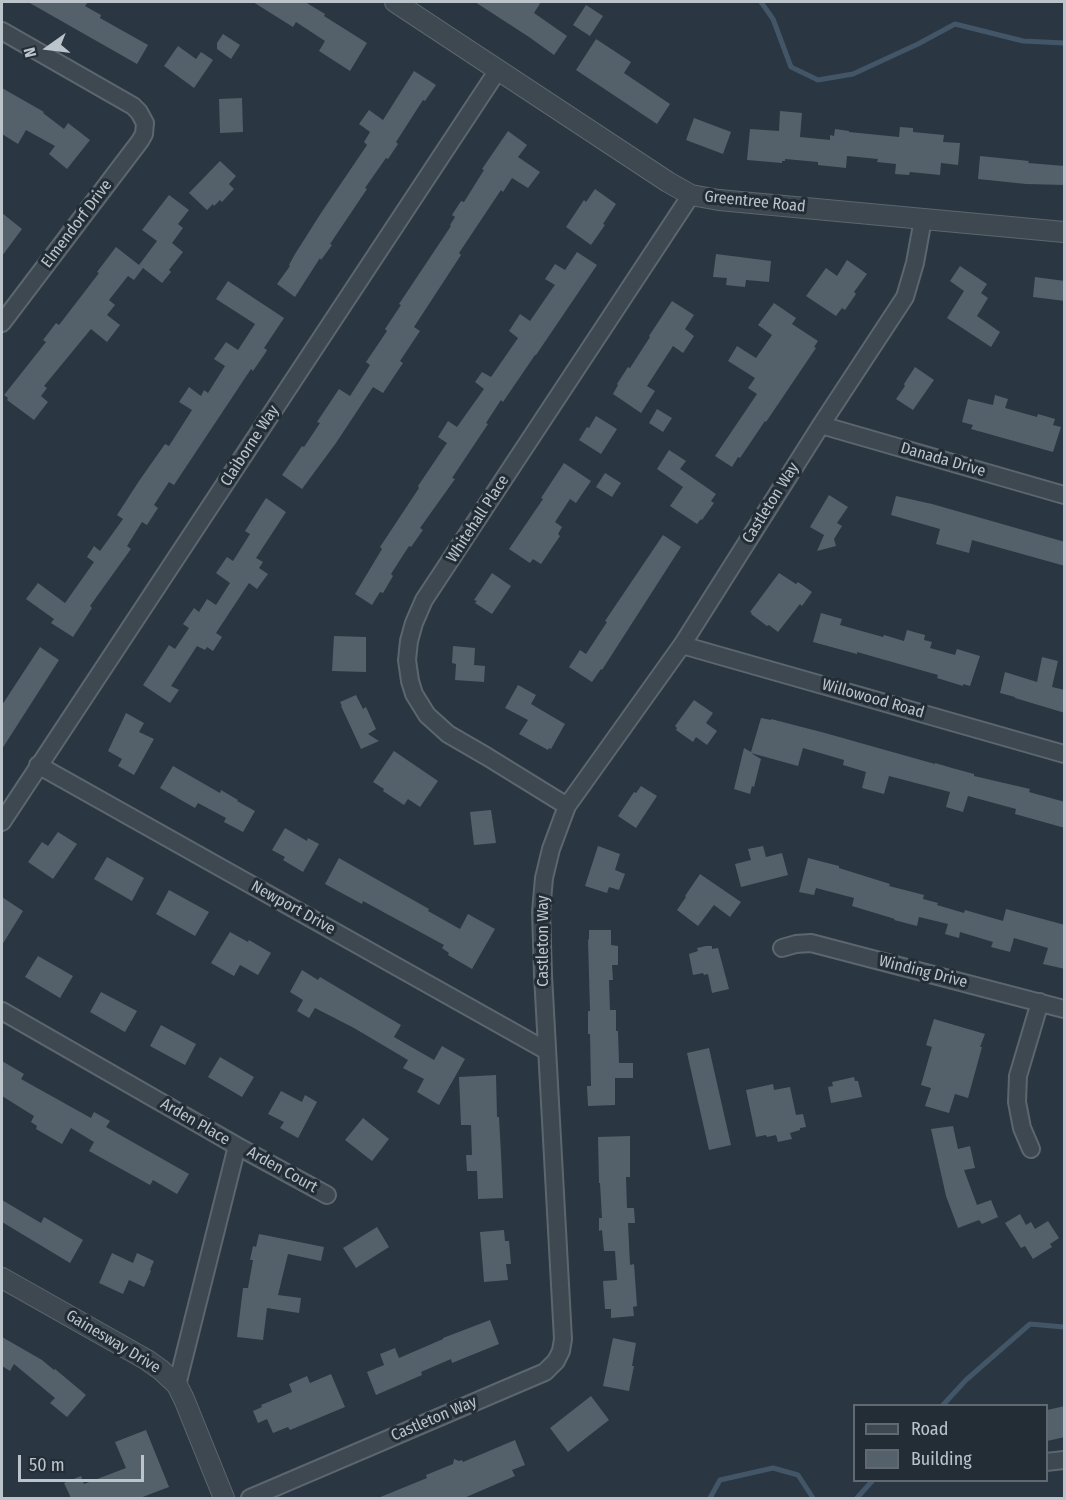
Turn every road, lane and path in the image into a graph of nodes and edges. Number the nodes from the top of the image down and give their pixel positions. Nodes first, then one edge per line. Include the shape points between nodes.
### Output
1 (395, 2) edge
2 (2, 31) edge
3 (498, 70) junction
4 (691, 195) junction
5 (923, 219) junction
6 (1065, 232) edge
7 (2, 321) edge
8 (821, 425) junction
9 (1065, 495) edge
10 (682, 645) junction
11 (1065, 754) edge
12 (38, 765) junction
13 (567, 806) junction
14 (2, 822) edge
15 (782, 948) dead end
16 (1040, 1002) junction
17 (1065, 1009) edge
18 (2, 1011) edge
19 (547, 1051) junction
20 (237, 1146) junction
21 (1030, 1149) dead end
22 (327, 1195) dead end
23 (2, 1278) edge
24 (177, 1385) junction
25 (1065, 1460) edge
26 (1048, 1462) edge
27 (224, 1498) edge
28 (250, 1498) edge

1 - 3 street, Greentree Road
2 - 7 street, Elmendorf Drive via 133,106 144,123 140,141
3 - 4 street, Greentree Road
3 - 12 street, Claiborne Way
4 - 5 street, Greentree Road
4 - 13 street, Whitehall Place via 424,600 409,641 410,681 427,715 448,734
5 - 6 street, Greentree Road
5 - 8 street, Castleton Way via 905,297
8 - 9 street, Danada Drive
8 - 10 street, Castleton Way
10 - 11 street, Willowood Road
10 - 13 street, Castleton Way
12 - 14 street, Claiborne Way
12 - 19 street, Newport Drive
13 - 19 street, Castleton Way via 544,878
15 - 16 street, Winding Drive via 811,943
16 - 17 street, Winding Drive
16 - 21 street via 1018,1076 1017,1102
18 - 20 street, Arden Place
19 - 28 street, Castleton Way via 563,1339 556,1361 545,1371
20 - 22 street, Arden Court
20 - 24 street, Arden Place
23 - 24 street, Gainesway Drive via 147,1360
24 - 27 street, Gainesway Drive
25 - 26 street

